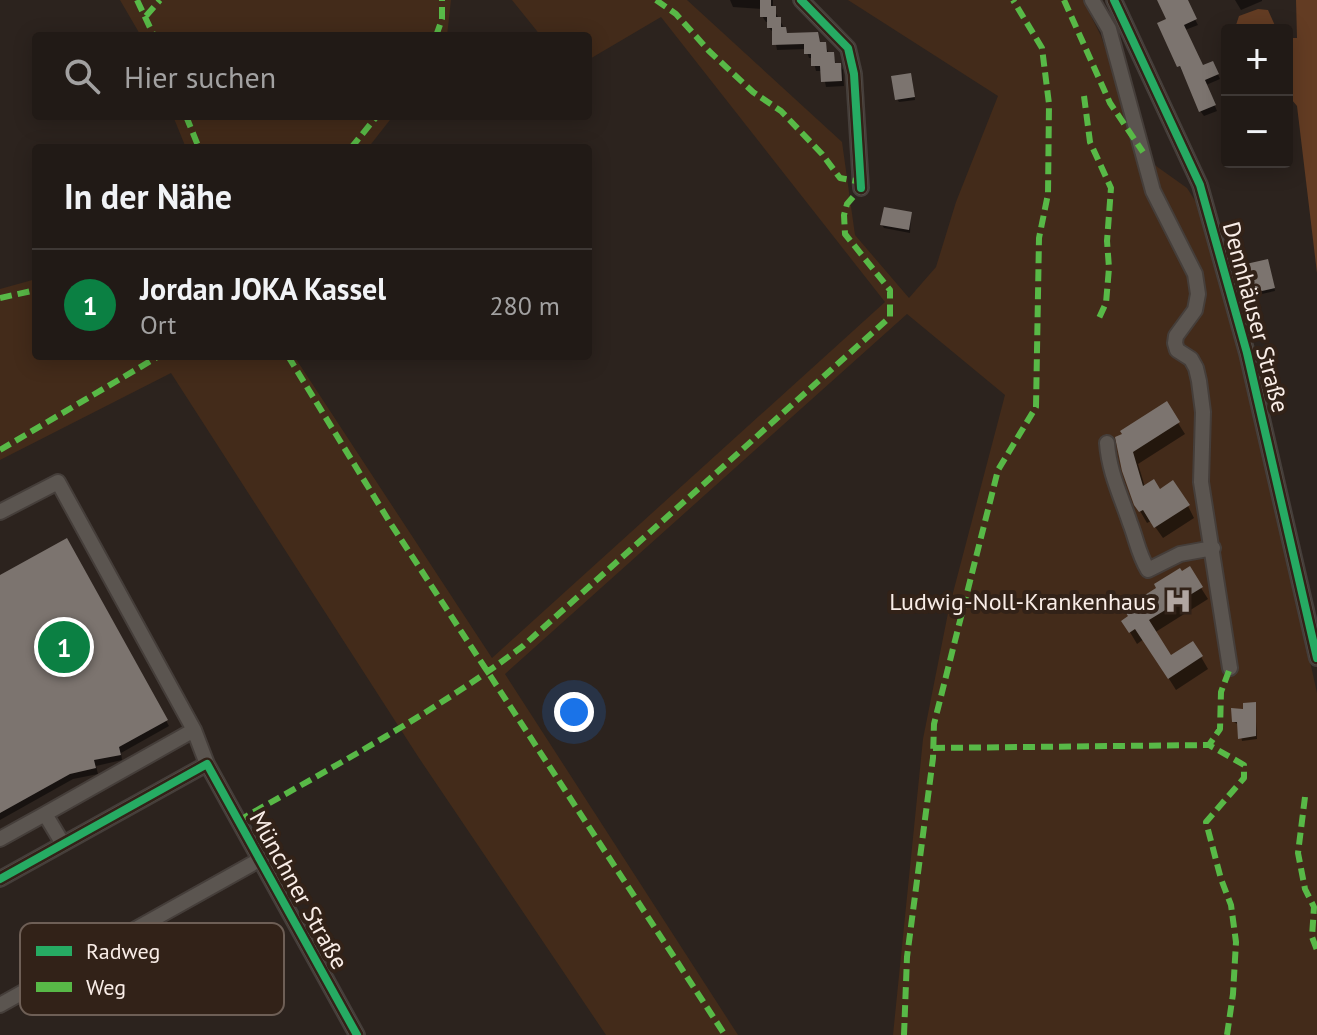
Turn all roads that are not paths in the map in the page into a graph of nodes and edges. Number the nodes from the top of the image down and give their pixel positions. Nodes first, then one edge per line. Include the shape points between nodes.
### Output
1 (801, 0) edge
2 (1092, 0) edge
3 (1114, 0) edge
4 (861, 188) dead end
5 (1107, 443) dead end
6 (0, 512) edge
7 (1213, 548) junction
8 (1317, 658) edge
9 (1230, 668) dead end
10 (194, 730) junction
11 (207, 764) junction
12 (45, 814) junction
13 (0, 839) edge
14 (63, 844) junction
15 (259, 860) junction
16 (0, 879) edge
17 (146, 923) edge
18 (20, 994) edge
19 (0, 1005) edge
20 (357, 1035) edge

1 - 4 street via 848,48
2 - 7 street via 1109,29 1153,191 1195,274 1195,310 1175,343 1191,359 1199,381 1201,482
3 - 8 street, Dennhäuser Straße via 1200,185 1247,353
5 - 7 street via 1108,464 1148,570 1180,554
6 - 10 street, Münchner Straße via 58,482
7 - 9 street
10 - 11 street, Münchner Straße
10 - 12 street
11 - 14 street
11 - 15 street, Münchner Straße
12 - 13 street
12 - 14 street
14 - 16 street
15 - 17 street
15 - 20 street, Münchner Straße
18 - 19 street

